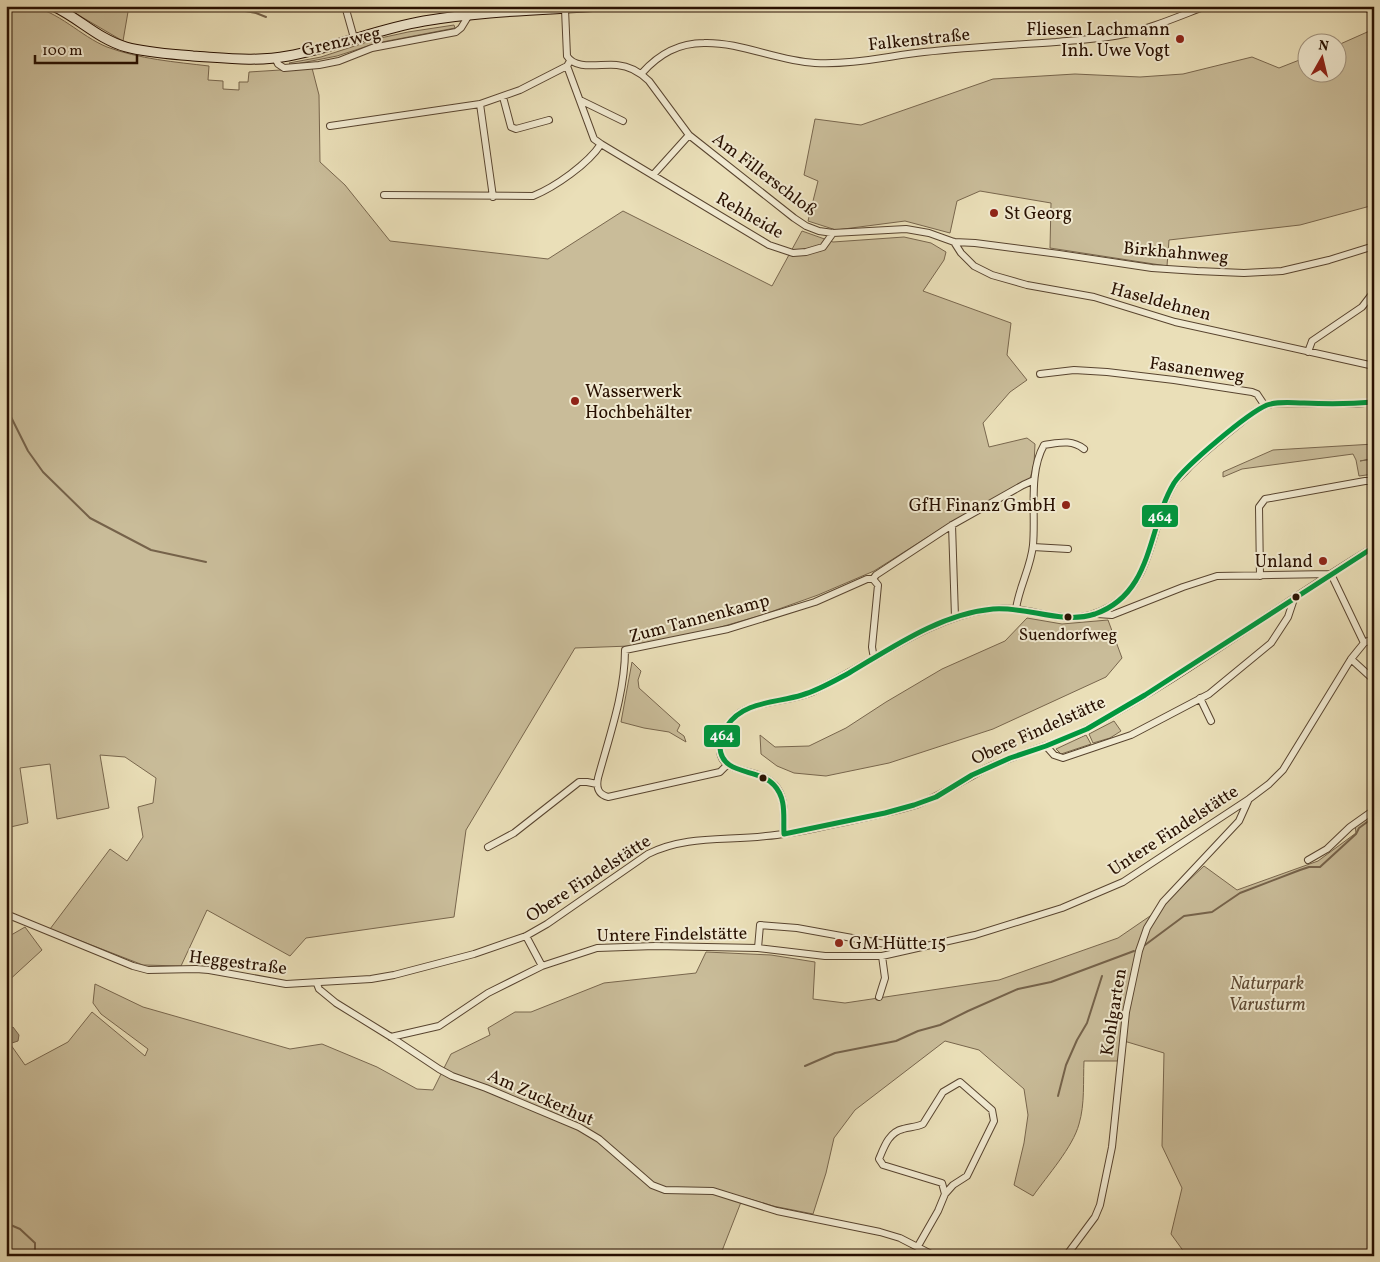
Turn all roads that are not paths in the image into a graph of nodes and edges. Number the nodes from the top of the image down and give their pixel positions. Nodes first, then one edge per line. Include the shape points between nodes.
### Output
1 (53, 6) edge
2 (345, 6) edge
3 (601, 6) edge
4 (1206, 6) edge
5 (503, 9) edge
6 (564, 9) junction
7 (469, 15) junction
8 (354, 38) junction
9 (275, 58) junction
10 (569, 63) junction
11 (642, 73) junction
12 (504, 97) junction
13 (580, 100) junction
14 (480, 104) junction
15 (549, 120) dead end
16 (623, 121) dead end
17 (330, 126) dead end
18 (690, 135) junction
19 (601, 144) junction
20 (653, 175) junction
21 (384, 195) dead end
22 (493, 197) junction
23 (833, 234) junction
24 (954, 242) junction
25 (974, 243) joint
26 (1374, 246) edge
27 (1374, 288) edge
28 (1308, 352) junction
29 (1374, 366) edge
30 (1040, 374) dead end
31 (1374, 402) edge
32 (1265, 406) junction
33 (1084, 449) dead end
34 (1034, 480) junction
35 (1374, 482) edge
36 (952, 525) junction
37 (1033, 547) junction
38 (1374, 547) edge
39 (1068, 549) dead end
40 (1331, 574) junction
41 (1260, 576) junction
42 (873, 579) junction
43 (1294, 599) junction
44 (1016, 609) junction
45 (1096, 614) junction
46 (955, 617) junction
47 (1374, 638) edge
48 (1364, 643) junction
49 (876, 657) junction
50 (1351, 659) junction
51 (1374, 680) edge
52 (1200, 698) junction
53 (1211, 721) dead end
54 (1046, 746) junction
55 (728, 765) junction
56 (597, 784) junction
57 (1248, 800) junction
58 (1374, 810) edge
59 (784, 834) junction
60 (488, 847) dead end
61 (1308, 860) dead end
62 (6, 914) edge
63 (526, 936) junction
64 (758, 948) junction
65 (917, 950) junction
66 (882, 956) junction
67 (446, 962) joint
68 (542, 966) junction
69 (317, 984) junction
70 (878, 997) dead end
71 (391, 1037) junction
72 (945, 1194) junction
73 (918, 1246) junction
74 (935, 1256) edge
75 (1066, 1256) edge

1 - 9 main road via 101,36 131,48 229,59
2 - 8 street
3 - 6 main road
4 - 11 street, Falkenstraße via 1156,26 1119,35 924,52 850,62 785,60 729,45 704,43 681,46 665,53
5 - 6 main road
5 - 7 main road
6 - 10 street
7 - 8 main road via 406,24
7 - 9 street, Grenzweg via 456,32 372,48 319,65 284,68
8 - 9 main road
10 - 11 street via 617,65
10 - 12 street
10 - 13 street, Rehheide
11 - 18 street, Am Fillerschloß
12 - 14 street
12 - 15 street via 511,126 516,129
13 - 16 street
13 - 19 street, Rehheide via 594,139
14 - 17 street
14 - 22 street
18 - 20 street
18 - 23 street, Am Fillerschloß via 794,218 806,226
19 - 20 street, Rehheide
19 - 22 street via 587,162 543,192 533,196
20 - 23 street, Rehheide via 768,245 782,250 793,253 823,247
21 - 22 street
23 - 24 street, Am Fillerschloß via 906,229
24 - 25 street, Am Fillerschloß
24 - 28 street, Haseldehnen via 974,266 992,275
25 - 26 street, Birkhahnweg via 1152,268 1244,273 1282,271
27 - 28 street via 1362,307 1312,341
28 - 29 street, Haseldehnen
30 - 32 street, Fasanenweg via 1074,370 1174,380 1252,392
31 - 32 street via 1284,402
32 - 45 street via 1198,459 1176,481 1166,500 1142,570 1129,591
33 - 34 street via 1068,442 1044,445
34 - 36 street, Zum Tannenkamp
34 - 37 street
35 - 41 street via 1265,499 1259,507
36 - 42 street, Zum Tannenkamp
36 - 46 street
37 - 39 street
37 - 44 street
38 - 40 street, Obere Findelstätte
40 - 41 street
40 - 43 street, Obere Findelstätte
40 - 48 street
41 - 45 street via 1217,576 1112,615
42 - 49 street via 878,585 872,647
42 - 56 street, Zum Tannenkamp via 815,602 728,629 625,650 617,707
43 - 52 street via 1288,617 1271,643
43 - 54 street, Obere Findelstätte via 1145,695 1087,729
44 - 45 street via 1059,618
44 - 46 street via 992,609
46 - 49 street
47 - 48 street, Untere Findelstätte
48 - 50 street, Untere Findelstätte
49 - 55 street via 810,692 744,710 733,718 720,741 722,761
50 - 51 street
50 - 57 street, Untere Findelstätte via 1283,770
52 - 53 street
52 - 54 street via 1131,735 1063,758 1054,755
54 - 59 street, Obere Findelstätte via 1003,761 936,797 914,805
55 - 56 street via 720,772 608,797 601,795
55 - 59 street via 764,776 773,783 783,805
56 - 60 street via 579,782 514,833
57 - 65 street, Untere Findelstätte via 1123,882 1062,908
57 - 75 street, Kohlgarten via 1239,821 1163,902 1147,928 1126,1012 1112,1147 1100,1205
58 - 61 street via 1327,849
59 - 63 street, Obere Findelstätte via 688,841 664,846
62 - 69 street, Heggestraße via 148,970 196,969 286,984
63 - 67 street, Obere Findelstätte
63 - 68 street, Obere Findelstätte
64 - 65 street, Untere Findelstätte via 760,925 797,928
64 - 66 street, Untere Findelstätte via 826,956
64 - 68 street, Untere Findelstätte via 597,948
65 - 66 street, Untere Findelstätte
66 - 70 street via 884,978
67 - 69 street, Heggestraße via 371,979
68 - 71 street, Untere Findelstätte via 488,993 439,1026
69 - 71 street, Am Zuckerhut via 336,1003
71 - 73 street, Am Zuckerhut via 452,1076 578,1127 599,1139 652,1185 682,1192 713,1191 777,1211 880,1232
72 - 72 street via 967,1176 994,1121 992,1110 960,1082 943,1092 923,1124 900,1129 892,1135 879,1159 883,1165 942,1183
72 - 73 street
73 - 74 street, Am Zuckerhut

